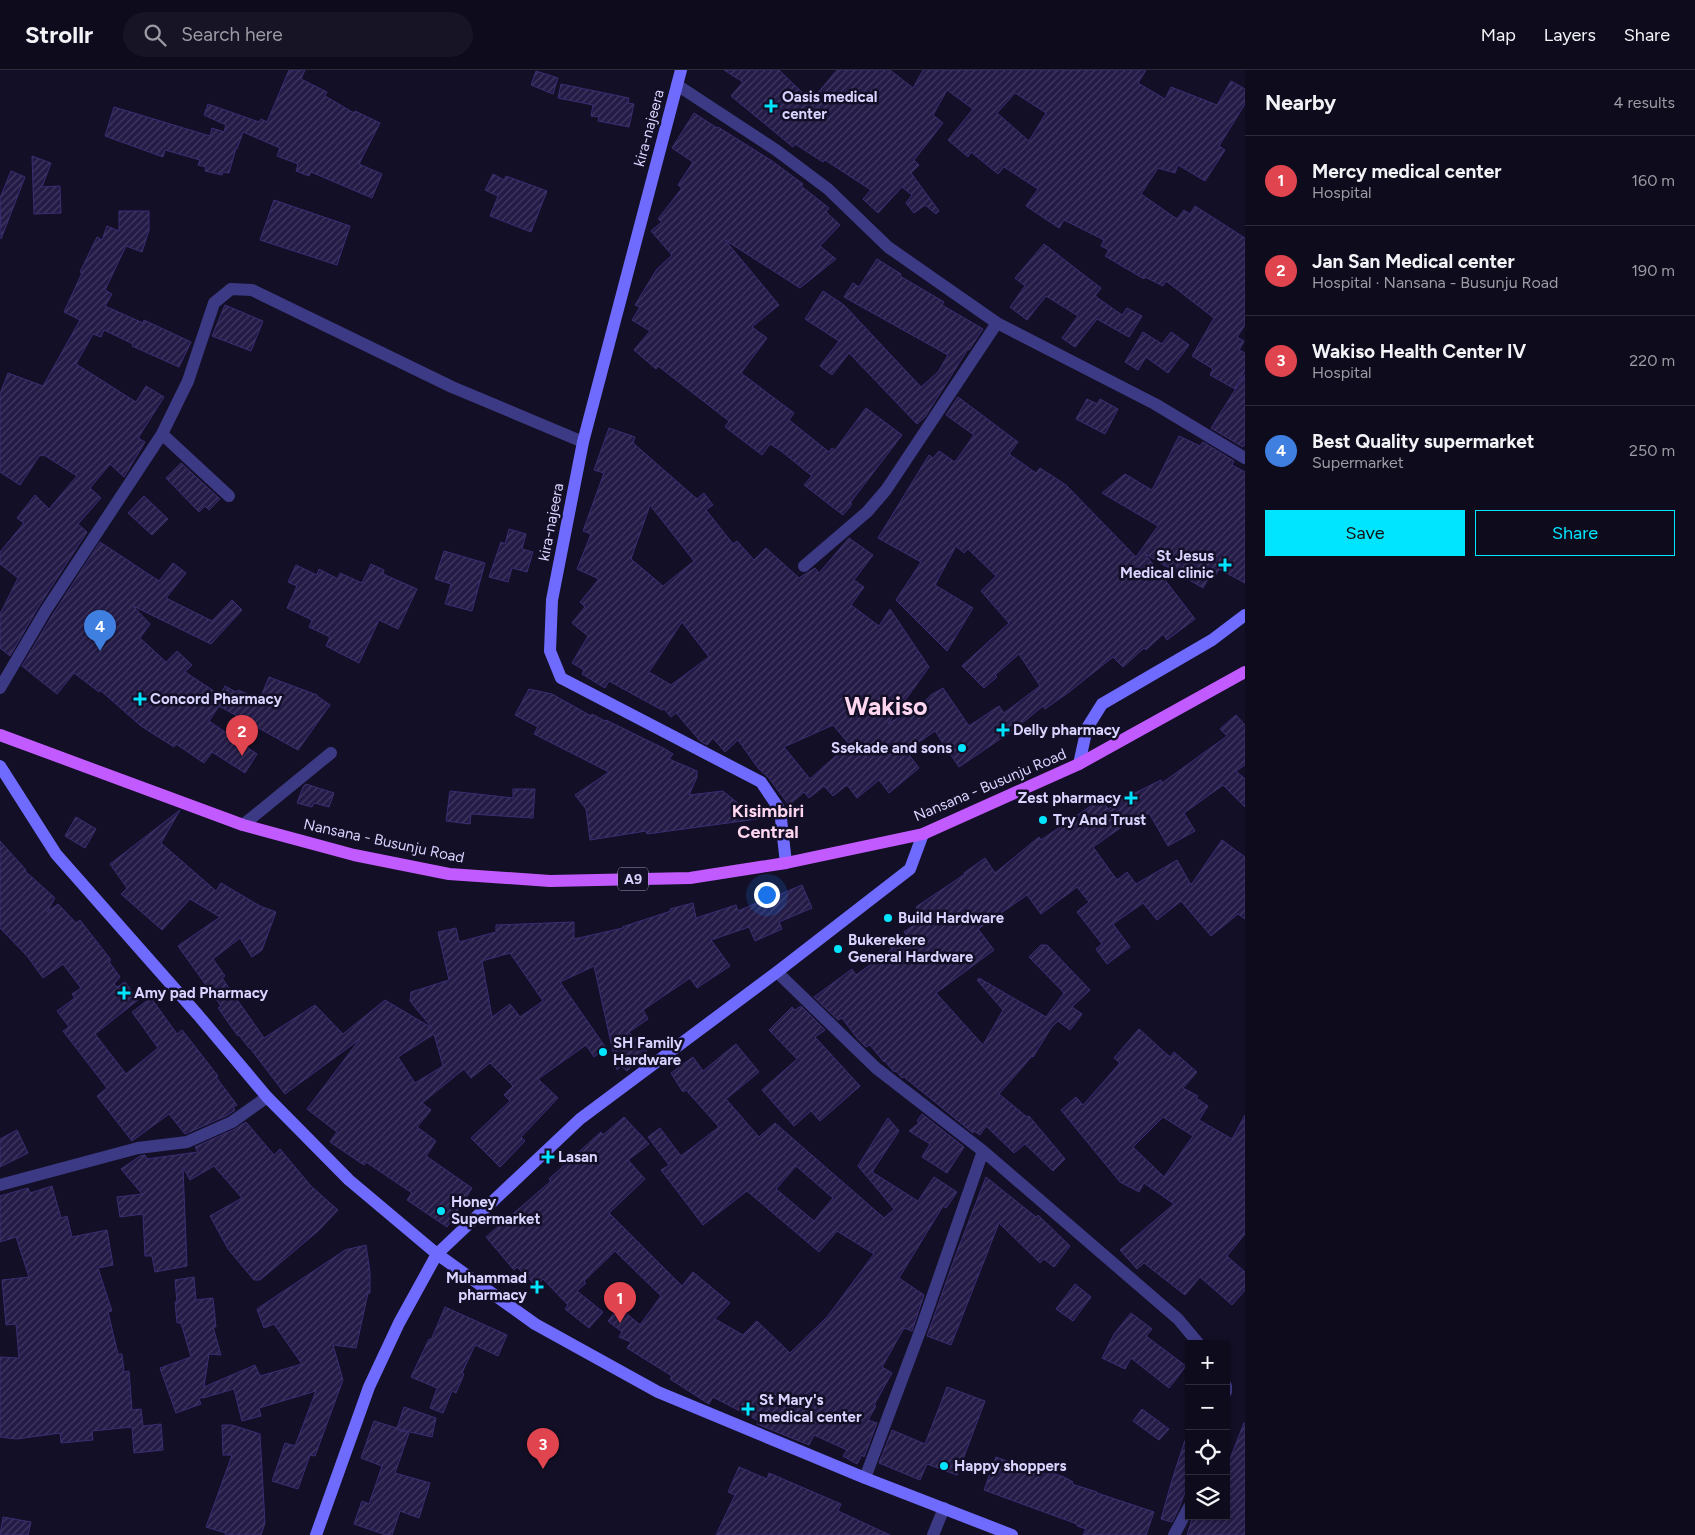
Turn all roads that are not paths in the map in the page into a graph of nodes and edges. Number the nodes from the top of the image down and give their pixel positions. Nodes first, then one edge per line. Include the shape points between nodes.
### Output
1 (681, 70) edge
2 (677, 85) junction
3 (997, 323) junction
4 (162, 434) junction
5 (584, 442) junction
6 (1245, 458) edge
7 (229, 496) dead end
8 (804, 566) dead end
9 (1245, 615) edge
10 (1245, 672) edge
11 (0, 688) edge
12 (0, 735) edge
13 (330, 753) dead end
14 (1079, 764) junction
15 (0, 766) edge
16 (243, 825) junction
17 (923, 834) junction
18 (786, 863) junction
19 (777, 972) junction
20 (267, 1097) junction
21 (983, 1151) junction
22 (0, 1185) edge
23 (437, 1254) junction
24 (1196, 1340) edge
25 (865, 1478) junction
26 (944, 1508) junction
27 (1185, 1514) edge
28 (316, 1535) edge
29 (933, 1535) edge
30 (1012, 1535) edge
31 (1174, 1535) edge

1 - 2 street, kira-najeera
2 - 3 street via 776,150 828,189 888,247
2 - 5 street, kira-najeera
3 - 6 street via 1155,404
3 - 8 street via 886,490 867,512
4 - 5 street via 188,381 214,303 231,289 252,290 452,387
4 - 7 street
4 - 11 street via 46,610
5 - 18 street, kira-najeera via 552,600 550,651 561,678 761,782 780,810
9 - 14 street via 1212,640 1102,704 1087,728
10 - 14 main road, Nansana - Busunju Road / A9
12 - 16 main road, Nansana - Busunju Road / A9
13 - 16 street
14 - 17 main road, Nansana - Busunju Road / A9
15 - 20 street via 56,854
16 - 18 main road, Nansana - Busunju Road / A9 via 354,855 449,874 486,877 550,881 690,878
17 - 18 main road, Nansana - Busunju Road / A9
17 - 19 street via 910,869
19 - 21 street via 876,1068
19 - 23 street via 580,1118
20 - 22 street via 232,1122 187,1142 138,1148
20 - 23 street via 349,1180
21 - 24 street via 1178,1319
21 - 25 street
23 - 25 street via 536,1324 658,1392
23 - 28 street via 399,1323 370,1387
25 - 26 street
26 - 29 street
26 - 30 street
27 - 31 street

